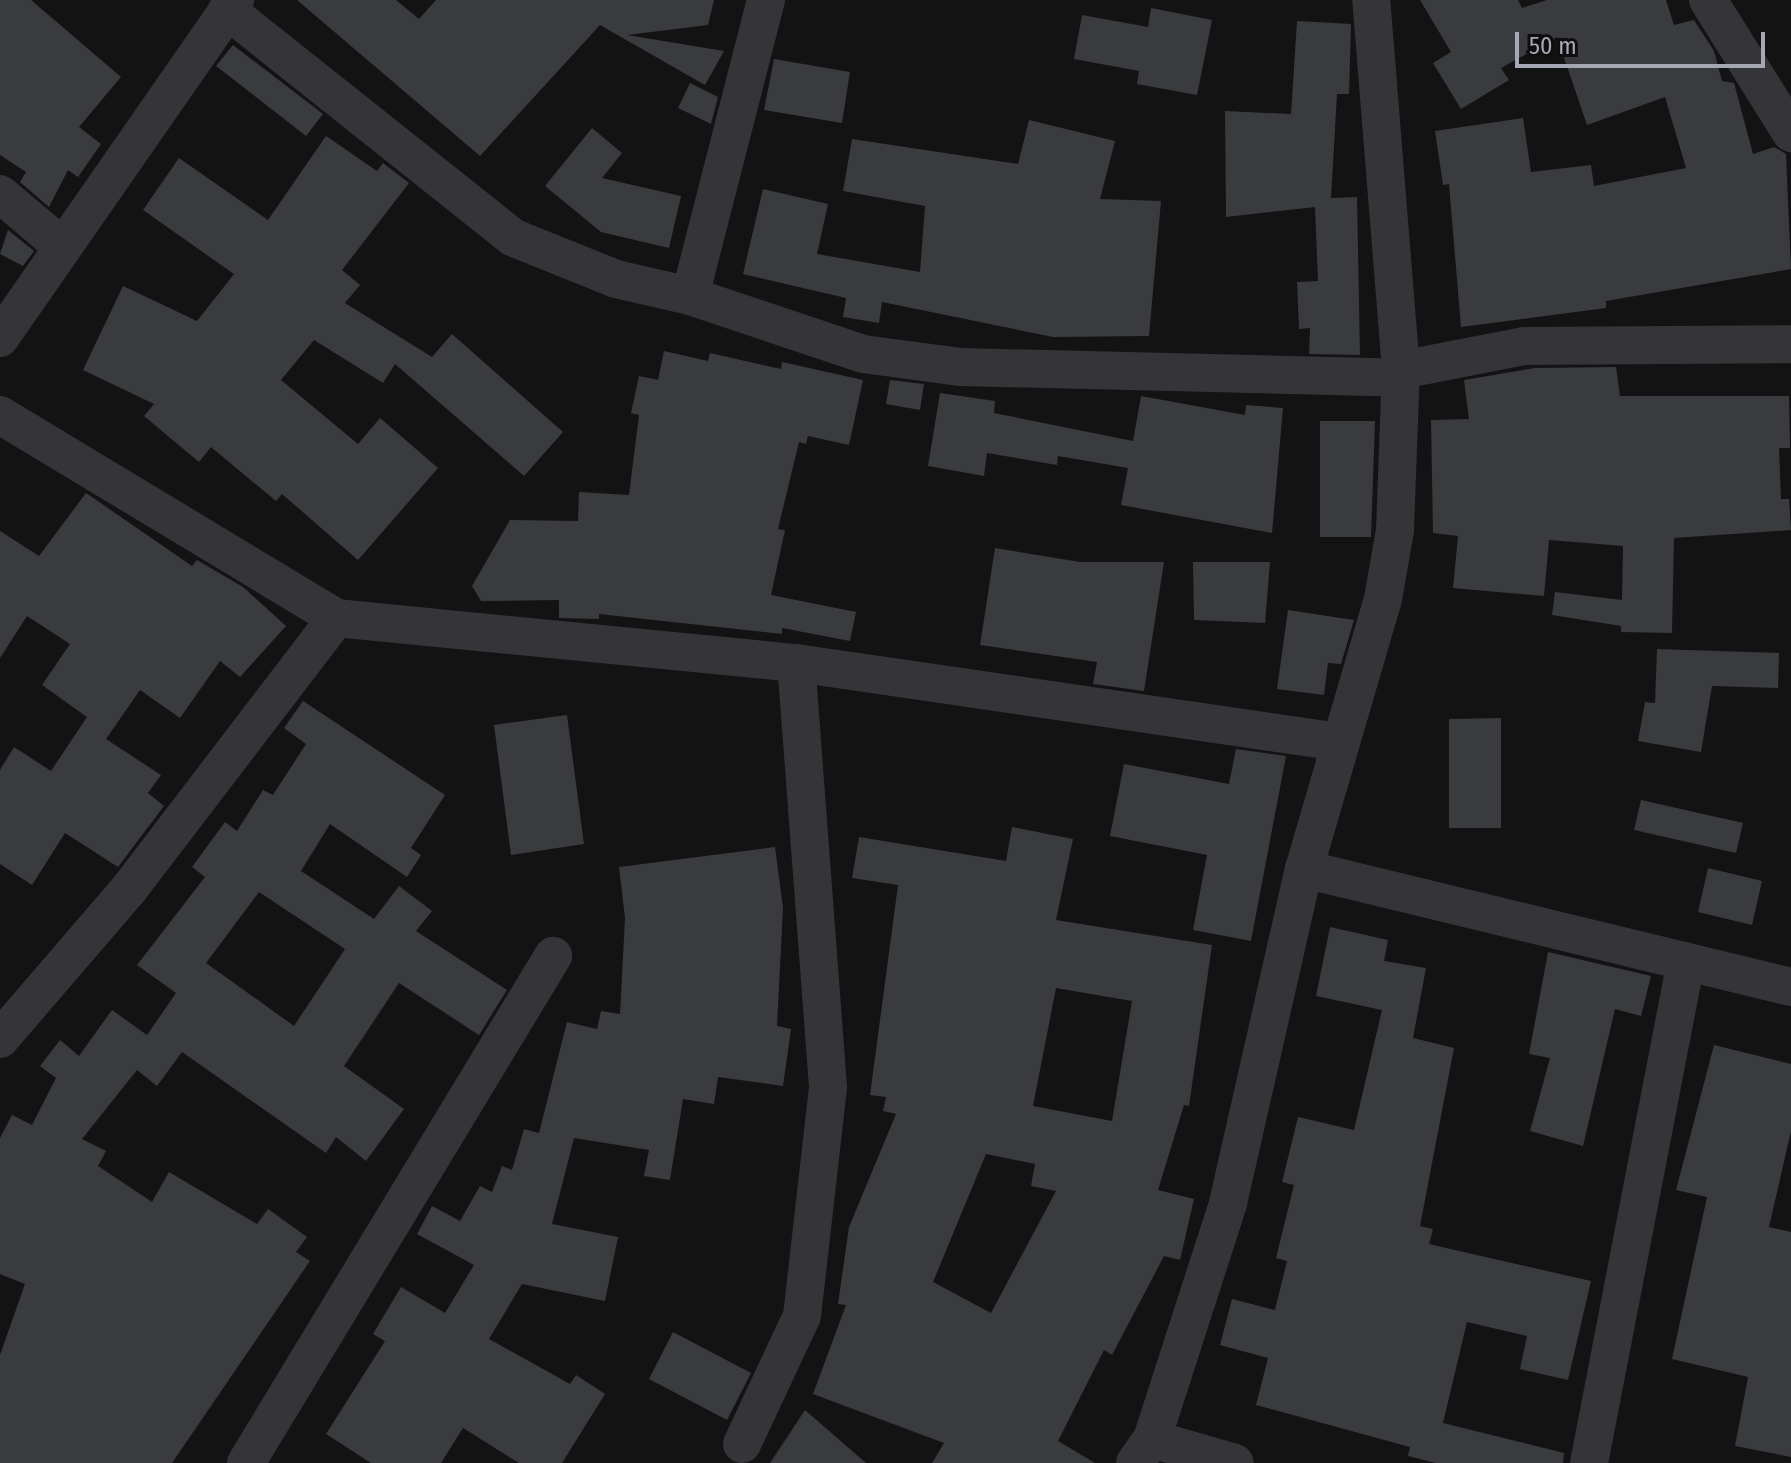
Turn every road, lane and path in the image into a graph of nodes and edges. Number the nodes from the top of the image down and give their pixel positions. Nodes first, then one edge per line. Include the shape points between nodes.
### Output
1 (766, 0) edge
2 (1371, 0) edge
3 (1708, 0) edge
4 (231, 5) edge
5 (1791, 133) edge
6 (0, 194) edge
7 (63, 247) junction
8 (690, 296) junction
9 (0, 338) edge
10 (1791, 344) edge
11 (1401, 374) junction
12 (0, 415) edge
13 (336, 618) junction
14 (796, 663) junction
15 (1339, 742) junction
16 (1304, 869) junction
17 (553, 956) dead end
18 (1686, 961) junction
19 (1791, 987) edge
20 (0, 1039) edge
21 (742, 1444) dead end
22 (1143, 1451) edge
23 (246, 1463) edge
24 (1235, 1463) edge
25 (1589, 1463) edge

1 - 8 street
2 - 11 street
3 - 5 street
4 - 7 street
4 - 8 street via 512,237 616,279
6 - 7 street
7 - 9 street
8 - 11 street via 863,354 961,367
10 - 11 street via 1524,346
11 - 15 street via 1395,530 1383,599
12 - 13 street
13 - 14 street
13 - 20 street via 129,889
14 - 15 street
14 - 21 street via 828,1087 802,1316
15 - 16 street
16 - 18 street
16 - 22 street via 1228,1203
17 - 23 street
18 - 19 street
18 - 25 street
22 - 24 street

